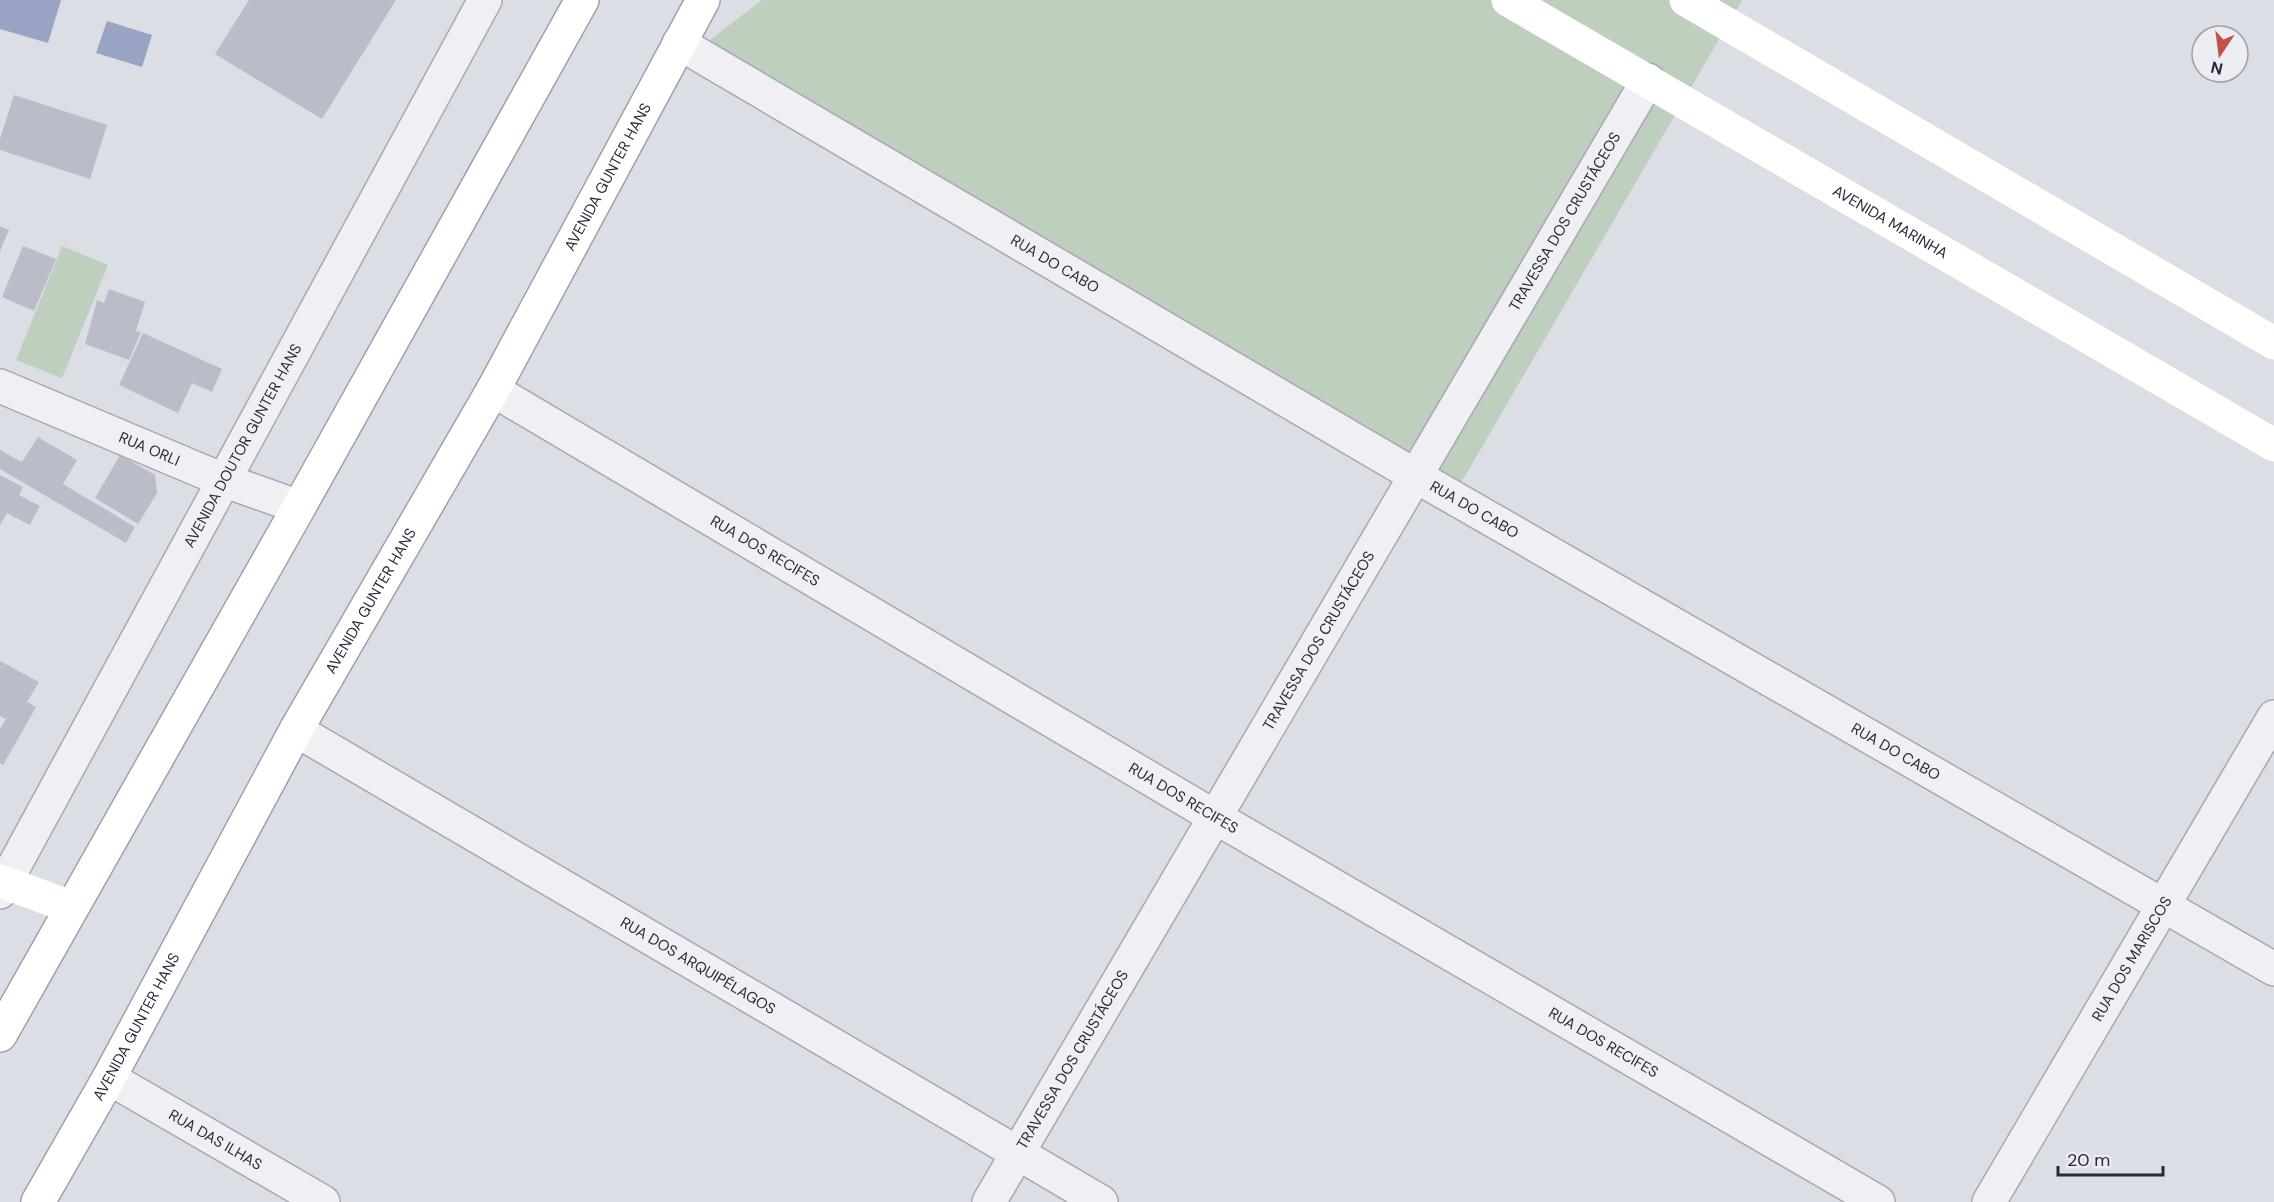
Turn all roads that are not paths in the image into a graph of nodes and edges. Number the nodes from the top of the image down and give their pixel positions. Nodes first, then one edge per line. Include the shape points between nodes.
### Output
1 (485, 0) edge
2 (582, 0) edge
3 (703, 0) edge
4 (1508, 0) edge
5 (1692, 1) edge
6 (679, 43) junction
7 (1648, 80) junction
8 (2274, 343) edge
9 (0, 386) edge
10 (493, 390) junction
11 (2274, 446) edge
12 (1414, 475) junction
13 (223, 480) junction
14 (299, 507) junction
15 (2274, 717) edge
16 (296, 730) junction
17 (1215, 817) junction
18 (2, 885) edge
19 (2164, 905) junction
20 (71, 907) junction
21 (2274, 969) edge
22 (0, 1035) edge
23 (109, 1078) junction
24 (1017, 1153) junction
25 (38, 1202) edge
26 (323, 1202) edge
27 (989, 1202) edge
28 (1101, 1202) edge
29 (1878, 1202) edge
30 (1989, 1202) edge

1 - 13 street, AVENIDA DOUTOR GUNTER HANS
2 - 14 main road
3 - 6 main road, AVENIDA GUNTER HANS
4 - 7 main road, AVENIDA MARINHA
5 - 8 main road
6 - 10 main road, AVENIDA GUNTER HANS
6 - 12 street, RUA DO CABO
7 - 11 main road, AVENIDA MARINHA
7 - 12 street, TRAVESSA DOS CRUSTÁCEOS
9 - 13 street, RUA ORLI
10 - 16 main road, AVENIDA GUNTER HANS
10 - 17 street, RUA DOS RECIFES
12 - 17 street, TRAVESSA DOS CRUSTÁCEOS
12 - 19 street, RUA DO CABO
13 - 14 street, RUA ORLI
13 - 18 street, AVENIDA DOUTOR GUNTER HANS
14 - 20 main road
15 - 19 street, RUA DOS MARISCOS
16 - 23 main road, AVENIDA GUNTER HANS
16 - 24 street, RUA DOS ARQUIPÉLAGOS
17 - 24 street, TRAVESSA DOS CRUSTÁCEOS
17 - 29 street, RUA DOS RECIFES
18 - 20 main road
19 - 21 street, RUA DO CABO
19 - 30 street, RUA DOS MARISCOS
20 - 22 main road
23 - 25 main road, AVENIDA GUNTER HANS
23 - 26 street, RUA DAS ILHAS
24 - 27 street, TRAVESSA DOS CRUSTÁCEOS
24 - 28 street, RUA DOS ARQUIPÉLAGOS

